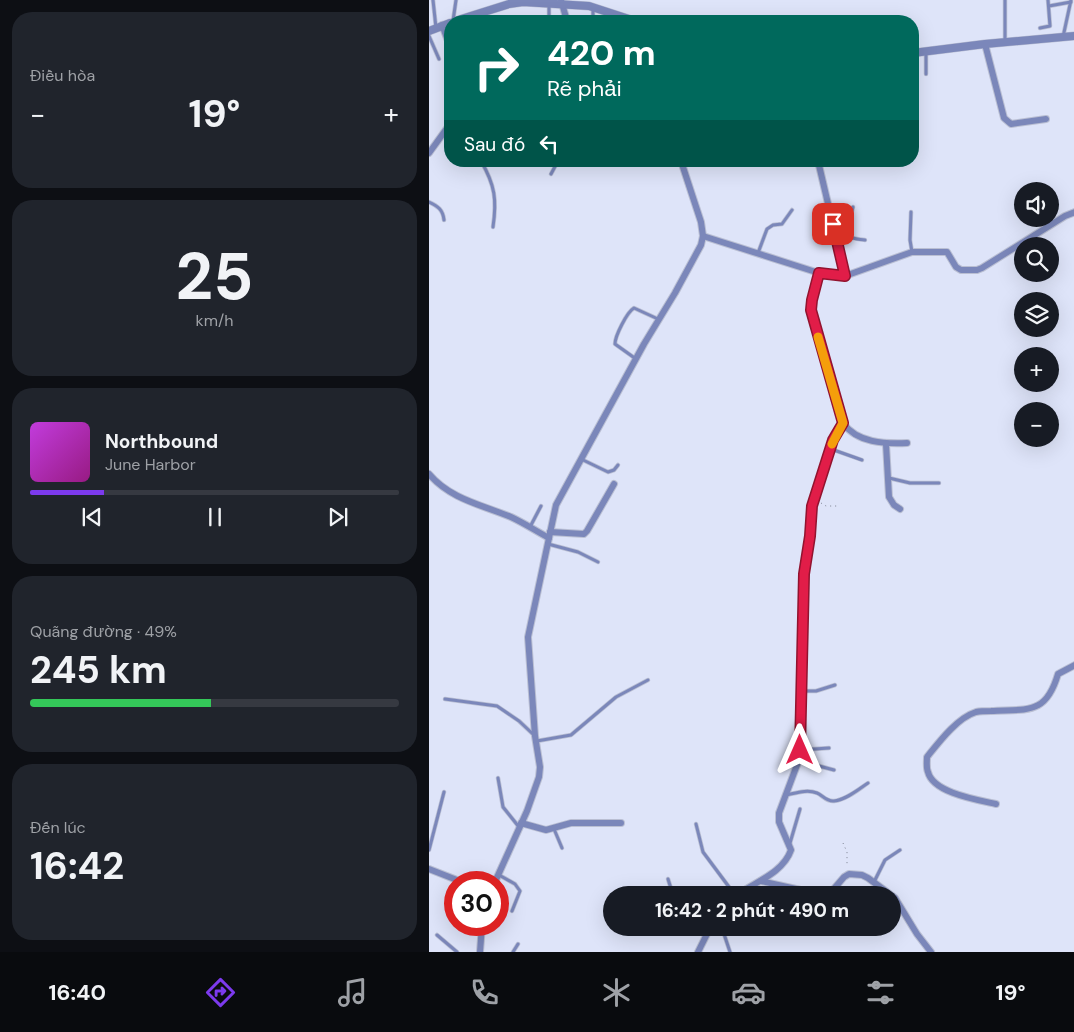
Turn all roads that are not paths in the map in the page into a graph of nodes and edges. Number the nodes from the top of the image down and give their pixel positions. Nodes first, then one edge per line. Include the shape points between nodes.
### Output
1 (433, 0) edge
2 (457, 0) edge
3 (1005, 0) edge
4 (1048, 0) edge
5 (1071, 1) edge
6 (562, 2) edge
7 (549, 4) junction
8 (1049, 6) junction
9 (593, 8) junction
10 (449, 15) edge
11 (475, 15) edge
12 (549, 15) edge
13 (565, 15) edge
14 (593, 15) edge
15 (616, 15) edge
16 (444, 25) edge
17 (1041, 28) dead end
18 (429, 36) edge
19 (1074, 36) edge
20 (1063, 37) junction
21 (1005, 42) junction
22 (985, 44) junction
23 (926, 51) junction
24 (919, 52) edge
25 (439, 59) dead end
26 (925, 74) dead end
27 (1046, 119) dead end
28 (444, 135) edge
29 (429, 153) edge
30 (484, 167) edge
31 (555, 167) edge
32 (683, 167) edge
33 (819, 167) edge
34 (551, 174) dead end
35 (429, 202) edge
36 (853, 206) dead end
37 (792, 210) dead end
38 (911, 212) dead end
39 (1074, 212) edge
40 (444, 220) dead end
41 (833, 224) junction
42 (493, 227) dead end
43 (703, 236) junction
44 (836, 236) junction
45 (865, 240) dead end
46 (912, 252) junction
47 (758, 254) junction
48 (819, 273) junction
49 (845, 276) junction
50 (659, 319) junction
51 (636, 359) junction
52 (843, 423) junction
53 (907, 443) dead end
54 (886, 444) junction
55 (830, 448) junction
56 (581, 459) junction
57 (862, 460) dead end
58 (618, 465) dead end
59 (429, 474) edge
60 (888, 478) junction
61 (939, 483) dead end
62 (614, 484) dead end
63 (541, 506) dead end
64 (900, 509) dead end
65 (530, 528) junction
66 (549, 538) junction
67 (598, 562) dead end
68 (1074, 665) edge
69 (648, 680) dead end
70 (835, 685) dead end
71 (801, 691) junction
72 (445, 699) dead end
73 (536, 739) junction
74 (829, 748) dead end
75 (800, 753) junction
76 (834, 770) dead end
77 (498, 778) dead end
78 (869, 783) dead end
79 (444, 792) dead end
80 (785, 795) junction
81 (996, 804) dead end
82 (800, 809) dead end
83 (621, 823) dead end
84 (695, 824) dead end
85 (520, 825) junction
86 (554, 828) junction
87 (790, 844) junction
88 (562, 848) dead end
89 (429, 850) edge
90 (900, 850) dead end
91 (429, 869) edge
92 (501, 871) edge
93 (444, 875) edge
94 (668, 879) dead end
95 (509, 881) edge
96 (761, 881) junction
97 (874, 882) junction
98 (669, 886) edge
99 (729, 886) edge
100 (752, 886) edge
101 (512, 912) dead end
102 (437, 934) dead end
103 (482, 936) edge
104 (706, 936) edge
105 (724, 936) edge
106 (518, 944) dead end
107 (457, 952) edge
108 (480, 952) edge
109 (513, 952) edge
110 (698, 952) edge
111 (730, 952) edge
112 (931, 952) edge

1 - 16 lane
2 - 10 lane
3 - 21 lane
4 - 8 lane
5 - 8 lane
5 - 20 lane
6 - 7 street
6 - 9 street
6 - 13 street
7 - 11 street via 516,2
7 - 12 lane
8 - 17 lane via 1050,26
9 - 14 lane
9 - 15 street
18 - 25 lane
19 - 20 street
20 - 21 street
21 - 22 street
22 - 23 street
22 - 27 street via 1007,122
23 - 24 street
23 - 26 lane
28 - 29 street
30 - 42 lane via 495,193
31 - 34 lane
32 - 43 street
33 - 41 street
35 - 40 lane via 438,206
36 - 41 lane via 849,222
37 - 47 lane via 782,224 767,229
38 - 46 lane
39 - 46 street via 977,270 956,267 947,252
41 - 44 street
43 - 47 street
43 - 50 street
44 - 45 lane
44 - 49 street
46 - 49 street
47 - 48 street
48 - 49 street
48 - 52 street via 811,310
50 - 51 street
50 - 51 lane via 635,308 624,322 615,344
51 - 56 street
52 - 54 street via 858,436
52 - 55 street
53 - 54 street
54 - 60 street
55 - 57 lane
55 - 71 street via 813,500 804,574
56 - 58 lane via 608,472
56 - 66 street via 559,496
59 - 65 street via 448,492 514,518
60 - 61 lane via 911,483
60 - 64 street via 891,502
62 - 66 street via 587,531
63 - 65 lane
65 - 66 street
66 - 67 lane
66 - 73 street via 528,637
68 - 81 street via 1058,674 1051,693 1039,705 1031,709 977,712 967,716 927,757 932,780 948,791
69 - 73 lane via 616,696 571,735
70 - 71 lane via 817,691
71 - 75 street
72 - 73 lane via 497,706 519,721
73 - 85 street via 539,778
74 - 75 lane
75 - 76 lane via 819,766
75 - 80 street
77 - 85 lane via 503,807
78 - 80 lane via 835,801 817,792
79 - 89 lane
80 - 87 street via 779,822
82 - 87 lane
83 - 86 street via 571,823
84 - 99 lane via 703,852
85 - 86 street via 546,830
85 - 92 street
86 - 88 lane
87 - 96 street via 789,857
90 - 97 lane via 885,860
91 - 93 street
94 - 98 lane
95 - 101 lane via 519,891
96 - 97 street via 823,895 832,892 844,877 855,874
96 - 100 street
97 - 112 street via 895,898
102 - 107 lane
103 - 108 street
104 - 110 street
105 - 111 lane
106 - 109 lane

